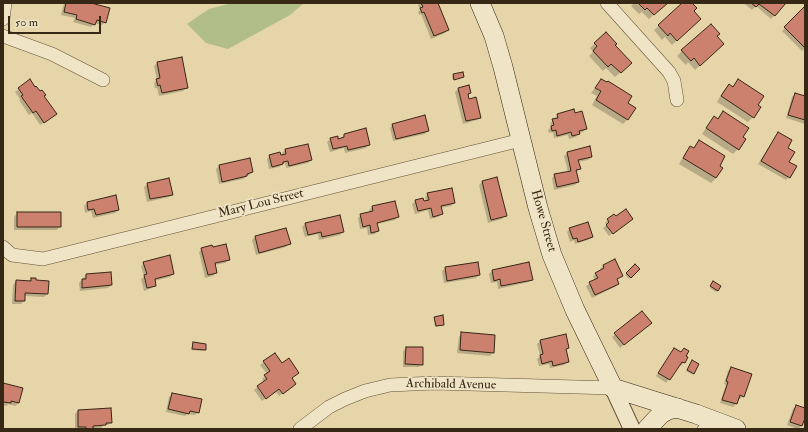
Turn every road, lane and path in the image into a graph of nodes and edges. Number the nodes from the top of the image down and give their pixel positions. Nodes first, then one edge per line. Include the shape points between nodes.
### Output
1 (6, 3) edge
2 (480, 3) edge
3 (607, 3) edge
4 (3, 19) edge
5 (3, 36) edge
6 (103, 80) dead end
7 (677, 100) dead end
8 (521, 140) junction
9 (3, 247) edge
10 (613, 388) junction
11 (678, 408) junction
12 (705, 424) edge
13 (300, 429) edge
14 (632, 429) edge
15 (648, 429) edge
16 (736, 429) edge

1 - 4 street
2 - 8 main road, Howe Street via 494,36
3 - 7 street via 669,72 674,81
5 - 6 street via 52,54
8 - 9 street, Mary Lou Street via 43,258 12,255
8 - 10 main road, Howe Street via 552,255 575,310
10 - 11 main road
10 - 13 street, Archibald Avenue via 434,383 390,385 345,399 329,407
10 - 14 street, Howe Street
11 - 12 main road
11 - 15 main road via 660,414
12 - 16 main road

